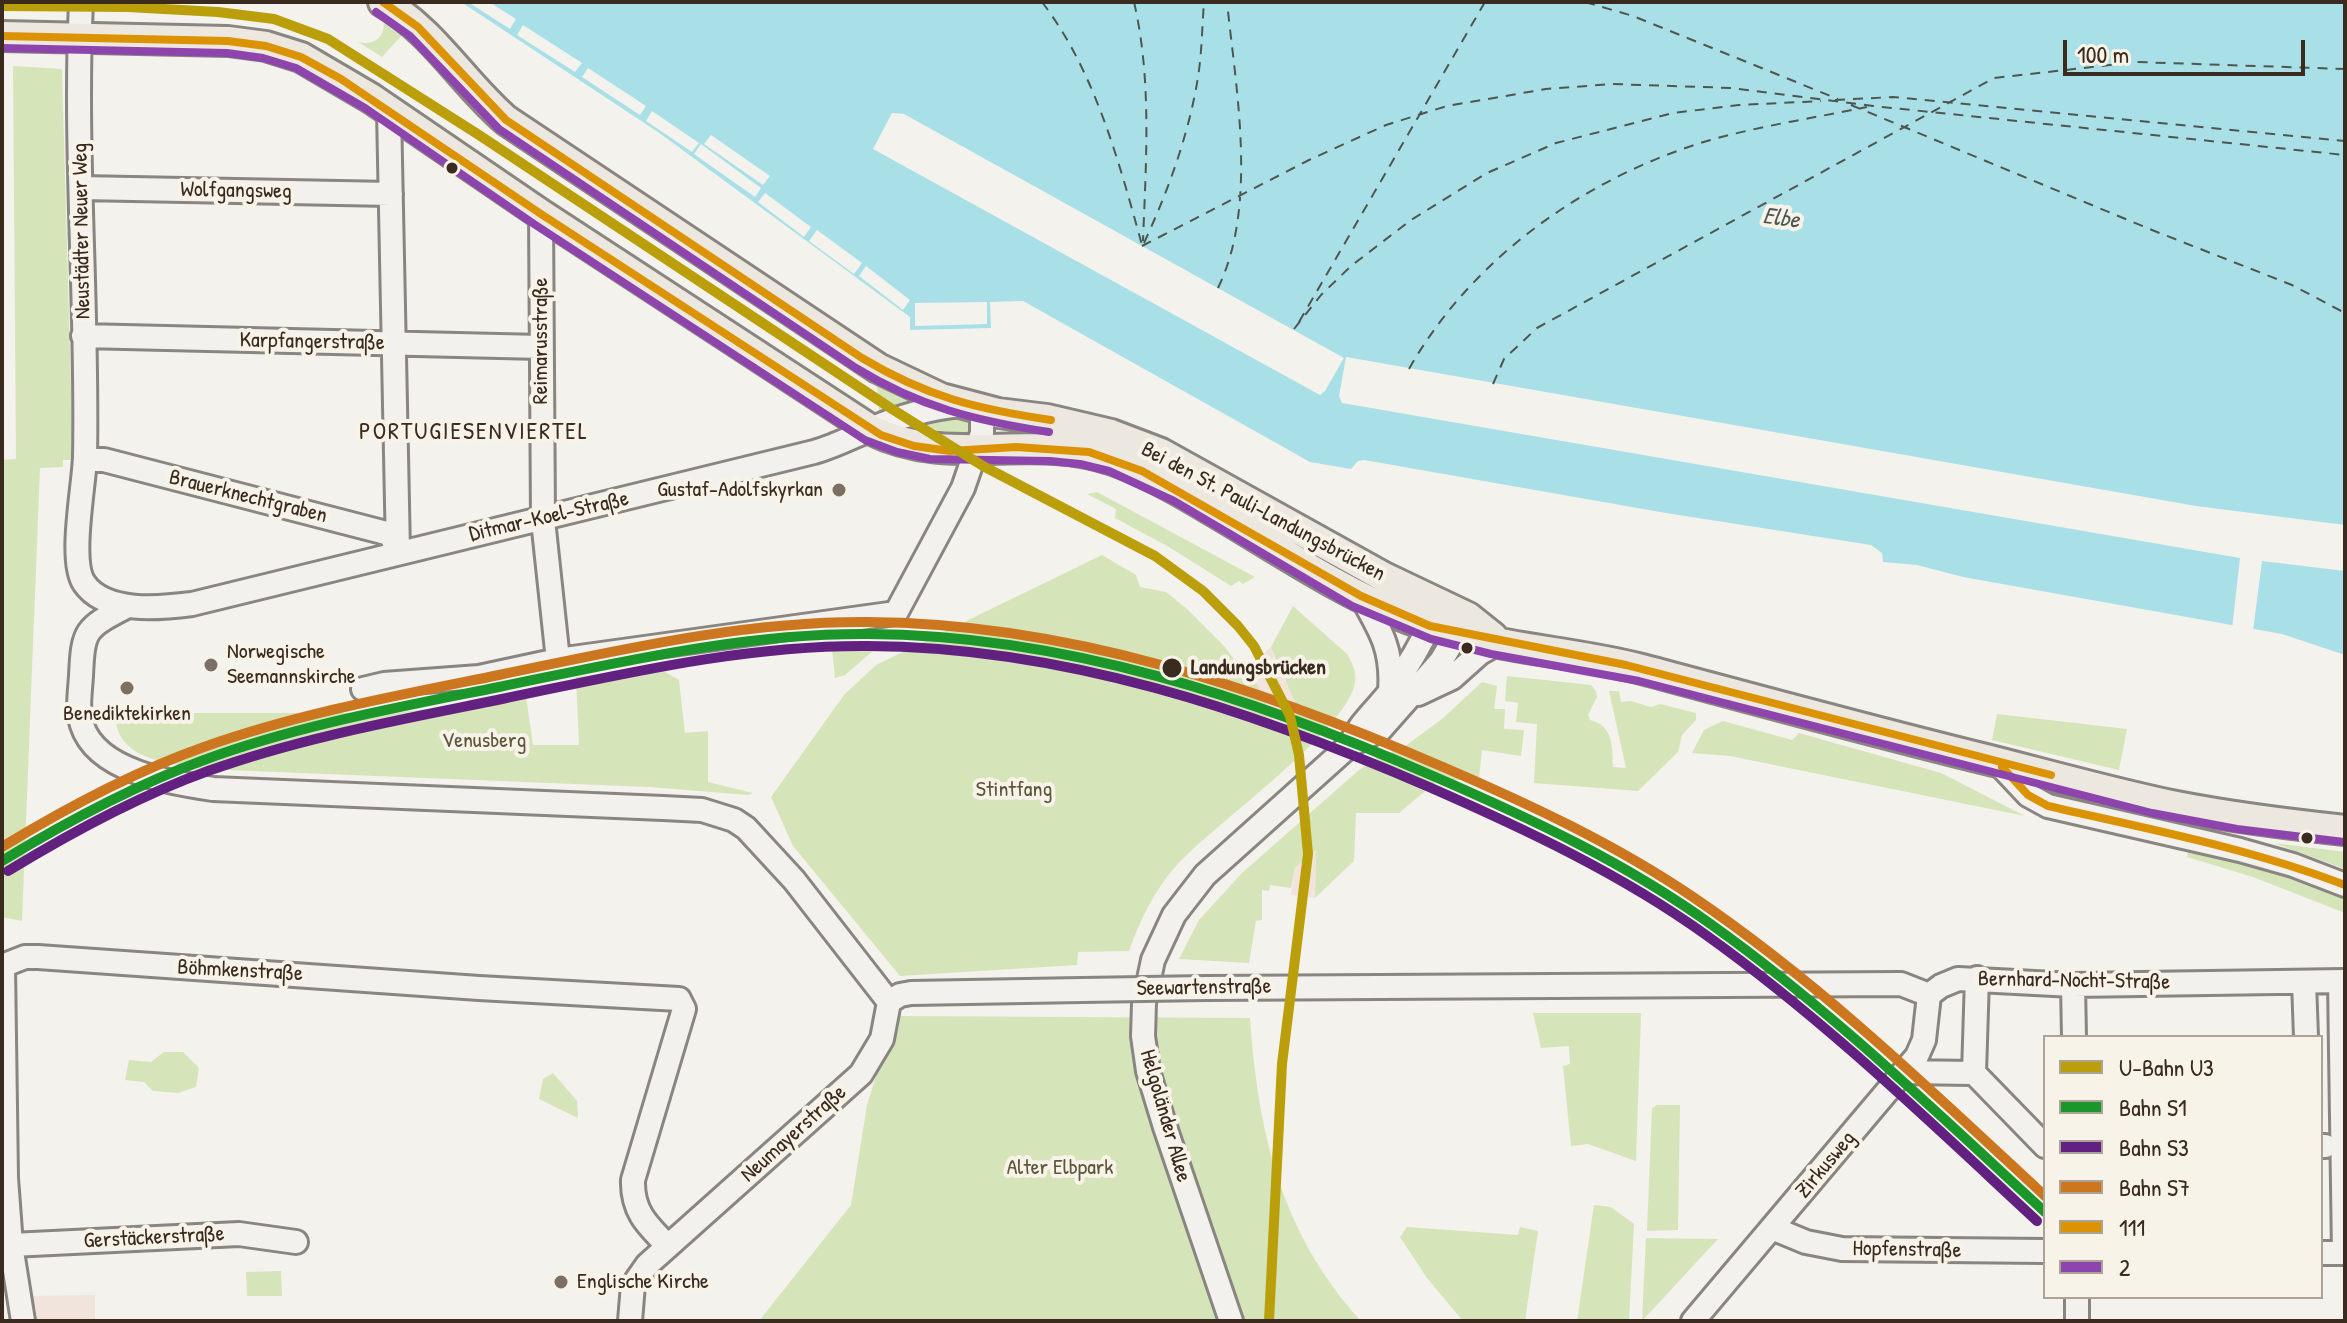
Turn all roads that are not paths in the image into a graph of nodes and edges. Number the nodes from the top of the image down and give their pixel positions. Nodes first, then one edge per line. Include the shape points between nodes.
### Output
1 (81, 2) edge
2 (383, 2) edge
3 (2, 36) edge
4 (79, 37) junction
5 (389, 111) junction
6 (81, 188) junction
7 (391, 194) junction
8 (541, 214) junction
9 (83, 336) junction
10 (394, 344) junction
11 (541, 347) junction
12 (975, 407) junction
13 (870, 429) junction
14 (975, 450) junction
15 (85, 460) junction
16 (543, 520) junction
17 (398, 552) junction
18 (1361, 596) junction
19 (126, 607) junction
20 (1435, 616) junction
21 (1463, 625) junction
22 (1500, 642) junction
23 (558, 660) junction
24 (363, 689) dead end
25 (1398, 696) junction
26 (1997, 762) junction
27 (2051, 775) junction
28 (2070, 810) junction
29 (2345, 830) edge
30 (2345, 885) edge
31 (2, 966) edge
32 (1977, 978) junction
33 (2304, 982) junction
34 (2342, 982) edge
35 (2073, 985) junction
36 (1929, 995) junction
37 (3, 1002) edge
38 (889, 1002) junction
39 (2074, 1035) edge
40 (2306, 1035) edge
41 (1904, 1072) junction
42 (1974, 1073) junction
43 (2043, 1144) edge
44 (2333, 1150) edge
45 (1772, 1228) junction
46 (296, 1242) dead end
47 (11, 1245) junction
48 (667, 1245) junction
49 (2043, 1251) edge
50 (2323, 1253) edge
51 (2345, 1253) edge
52 (2077, 1299) edge
53 (7, 1321) edge
54 (23, 1321) edge
55 (630, 1321) edge
56 (1231, 1321) edge
57 (1693, 1321) edge
58 (2077, 1321) edge

1 - 4 street, Neustädter Neuer Weg
2 - 12 main road, Bei den St. Pauli-Landungsbrücken via 426,33 506,120 878,368 941,398
3 - 4 main road, Bei den St. Pauli-Landungsbrücken
4 - 5 main road, Bei den St. Pauli-Landungsbrücken via 266,46 319,66
4 - 6 street, Neustädter Neuer Weg
5 - 7 street
5 - 8 main road, Bei den St. Pauli-Landungsbrücken
6 - 7 street, Wolfgangsweg
6 - 9 street, Neustädter Neuer Weg
7 - 10 street
8 - 11 street, Reimarusstraße
8 - 13 main road, Bei den St. Pauli-Landungsbrücken
9 - 10 street, Karpfangerstraße
9 - 15 street, Neustädter Neuer Weg
10 - 11 street, Karpfangerstraße
10 - 17 street
11 - 16 street, Reimarusstraße
12 - 13 street, Ditmar-Koel-Straße via 921,411
12 - 14 street via 983,429
12 - 20 main road, Bei den St. Pauli-Landungsbrücken via 1111,434 1161,453 1339,554
13 - 14 main road, Bei den St. Pauli-Landungsbrücken via 914,446
13 - 16 street, Ditmar-Koel-Straße via 836,446
14 - 18 main road, Bei den St. Pauli-Landungsbrücken via 1064,449 1117,461
14 - 23 street via 963,488 896,613
15 - 17 street, Brauerknechtgraben via 104,460 390,534
15 - 19 street, Neustädter Neuer Weg via 77,557 82,581 92,592
16 - 17 street, Ditmar-Koel-Straße
16 - 23 street, Reimarusstraße
17 - 19 street, Ditmar-Koel-Straße via 192,604
18 - 20 main road, Bei den St. Pauli-Landungsbrücken
18 - 25 street via 1387,644
19 - 38 street via 94,623 84,640 79,713 88,738 106,755 152,778 227,790 702,810 734,820 794,880
20 - 21 main road, Bei den St. Pauli-Landungsbrücken
20 - 25 street, Helgoländer Allee
21 - 22 main road, Bei den St. Pauli-Landungsbrücken
21 - 25 street, Helgoländer Allee via 1441,661
22 - 25 street, Helgoländer Allee via 1452,678
22 - 26 main road via 1626,665
23 - 24 street via 479,677
25 - 56 street, Helgoländer Allee via 1380,730 1350,745 1189,895 1153,960 1144,1003 1148,1071
26 - 27 main road
26 - 28 street via 2034,799
27 - 28 street via 2060,800
27 - 29 main road via 2177,806
28 - 30 street via 2240,850
31 - 37 street
31 - 48 street, Böhmkenstraße via 38,957 679,999 684,1009 633,1180 639,1215
32 - 35 street, Bernhard-Nocht-Straße
32 - 36 street, Bernhard-Nocht-Straße via 1950,981
32 - 42 street
33 - 34 street, Bernhard-Nocht-Straße
33 - 35 street, Bernhard-Nocht-Straße
33 - 40 street
34 - 44 street
35 - 39 street
36 - 38 street, Seewartenstraße, bridge via 1901,984 1206,988 911,993
36 - 41 street, Zirkusweg via 1924,1040
37 - 47 street
38 - 48 street, Neumayerstraße via 882,1039 861,1074
41 - 42 street
41 - 45 street, Zirkusweg
42 - 43 street
44 - 51 street
45 - 49 street, Hopfenstraße via 1842,1249
45 - 57 street, Zirkusweg
46 - 47 street, Gerstäckerstraße via 239,1234
47 - 53 street
47 - 54 street
48 - 55 street, Neumayerstraße via 635,1280
50 - 51 street
52 - 58 street

